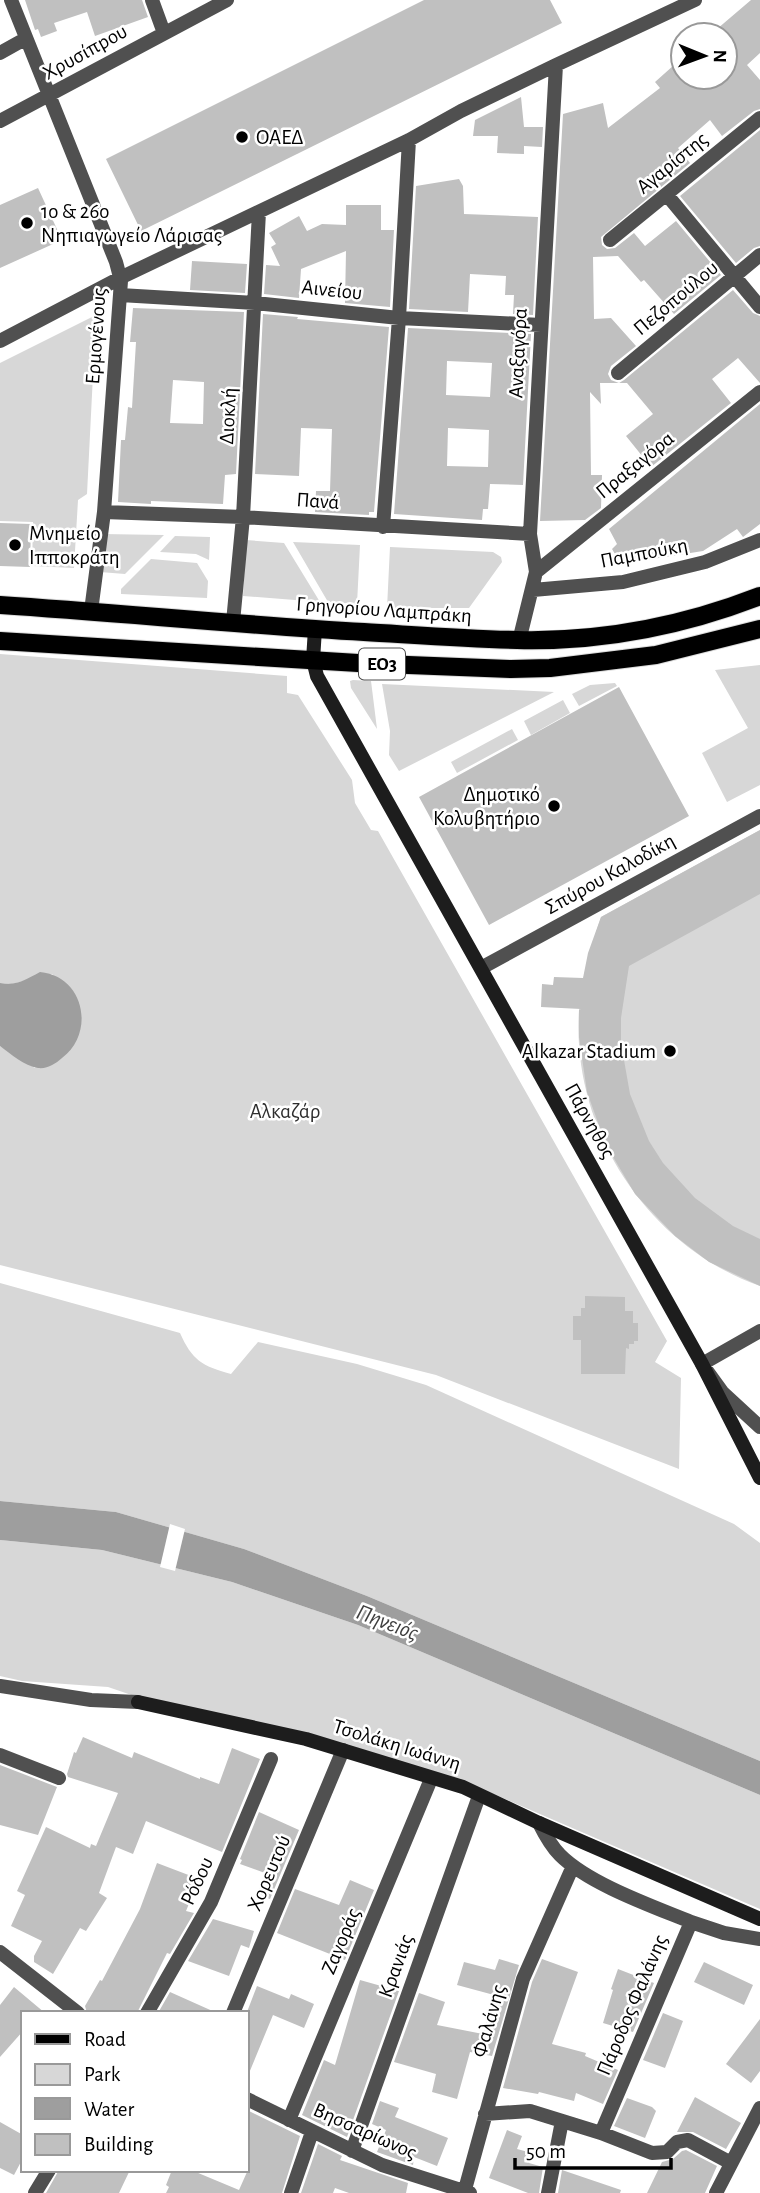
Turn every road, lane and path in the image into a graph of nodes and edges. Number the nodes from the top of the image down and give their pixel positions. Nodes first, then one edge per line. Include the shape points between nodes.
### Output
1 (11, 0) edge
2 (152, 0) edge
3 (227, 0) edge
4 (695, 0) edge
5 (164, 33) junction
6 (25, 39) junction
7 (0, 53) edge
8 (556, 65) junction
9 (50, 96) junction
10 (760, 118) edge
11 (0, 121) edge
12 (409, 140) junction
13 (667, 195) junction
14 (259, 212) junction
15 (610, 240) dead end
16 (760, 255) edge
17 (734, 277) junction
18 (120, 278) junction
19 (120, 295) junction
20 (255, 303) junction
21 (760, 307) edge
22 (399, 318) junction
23 (541, 325) junction
24 (0, 341) edge
25 (618, 373) dead end
26 (760, 391) edge
27 (104, 512) junction
28 (243, 517) junction
29 (383, 527) junction
30 (530, 534) junction
31 (760, 540) edge
32 (536, 572) junction
33 (533, 590) junction
34 (760, 596) edge
35 (0, 605) edge
36 (91, 611) junction
37 (233, 622) junction
38 (315, 629) junction
39 (760, 629) edge
40 (519, 640) junction
41 (0, 641) edge
42 (230, 654) junction
43 (315, 668) junction
44 (760, 816) edge
45 (481, 968) junction
46 (760, 1331) edge
47 (702, 1364) junction
48 (760, 1427) edge
49 (760, 1478) edge
50 (0, 1686) edge
51 (343, 1750) junction
52 (0, 1755) edge
53 (271, 1759) dead end
54 (59, 1778) dead end
55 (431, 1779) junction
56 (479, 1796) junction
57 (539, 1823) junction
58 (573, 1866) junction
59 (760, 1919) edge
60 (691, 1922) junction
61 (760, 1939) edge
62 (0, 1952) edge
63 (18, 1966) junction
64 (0, 1971) edge
65 (75, 2011) edge
66 (148, 2011) edge
67 (234, 2011) edge
68 (248, 2100) edge
69 (760, 2108) edge
70 (485, 2114) junction
71 (289, 2120) junction
72 (562, 2121) junction
73 (312, 2132) junction
74 (601, 2133) junction
75 (352, 2151) junction
76 (731, 2163) junction
77 (48, 2172) edge
78 (466, 2192) edge
79 (35, 2193) edge
80 (291, 2193) edge
81 (548, 2193) edge
82 (716, 2193) edge

1 - 6 street, Ερμογένους
2 - 5 street
3 - 5 street, Χρυσίπpου
4 - 8 street
5 - 9 street, Χρυσίπpου
6 - 7 street
6 - 9 street, Ερμογένους
8 - 12 street
8 - 23 street, Αναξαγόρα
9 - 11 street, Χρυσίπpου
9 - 18 street, Ερμογένους
10 - 13 street, Αγαρίστης
12 - 14 street
12 - 22 street
13 - 15 street, Αγαρίστης
13 - 17 street
14 - 18 street
14 - 20 street, Διοκλή
16 - 17 street, Πεζοπούλου
17 - 21 street
17 - 25 street, Πεζοπούλου
18 - 19 street, Ερμογένους
18 - 24 street
19 - 20 street, Αινείου
19 - 27 street, Ερμογένους
20 - 22 street, Αινείου
20 - 28 street, Διοκλή
22 - 23 street, Αινείου
22 - 29 street
23 - 30 street, Αναξαγόρα
26 - 32 street, Πραξαγόρα
27 - 28 street, Πανά
27 - 36 street, Ερμογένους
28 - 29 street, Πανά
28 - 37 street, Διοκλή
29 - 30 street, Πανά
30 - 32 street, Αναξαγόρα
31 - 33 street, Παμπούκη via 705,562 623,582
32 - 33 street, Αναξαγόρα
33 - 40 street, Αναξαγόρα
34 - 40 main road, Γρηγορίου Λαμπράκη / ΕΟ3 via 670,625 607,636
35 - 36 main road, Γρηγορίου Λαμπράκη / ΕΟ3
36 - 37 main road, Γρηγορίου Λαμπράκη / ΕΟ3
37 - 38 main road, Γρηγορίου Λαμπράκη / ΕΟ3
37 - 42 main road
38 - 40 main road, Γρηγορίου Λαμπράκη / ΕΟ3
38 - 43 street
39 - 43 main road, ΕΟ3 via 674,652 550,668
41 - 42 main road, ΕΟ3
42 - 43 main road, ΕΟ3
43 - 45 street, Πάρνηθος
44 - 45 street, Σπύρου Καλοδίκη
45 - 47 street, Πάρνηθος
46 - 47 street
47 - 48 street, Πάρνηθος via 723,1393
47 - 49 street
50 - 51 street, Τσολάκη Ιωάννη via 174,1708
51 - 55 street, Τσολάκη Ιωάννη
51 - 67 street, Χορευτού
52 - 54 street
53 - 66 street, Ρόδου via 211,1902
55 - 56 street, Τσολάκη Ιωάννη
55 - 71 street, Ζαγοράς
56 - 57 street, Τσολάκη Ιωάννη
56 - 75 street, Κρανιάς
57 - 58 street via 553,1847
57 - 59 street, Τσολάκη Ιωάννη
58 - 60 street
58 - 70 street, Φαλάνης via 523,1979
60 - 61 street, Πάροδος Φαλάνης
60 - 74 street, Πάροδος Φαλάνης
62 - 63 street
63 - 64 street
63 - 65 street
68 - 71 street, Βησσαρίωνος
69 - 76 street
70 - 72 street via 530,2111
70 - 78 street, Φαλάνης
71 - 73 street, Βησσαρίωνος
72 - 74 street
72 - 81 street
73 - 75 street, Βησσαρίωνος
73 - 80 street
74 - 76 street via 660,2154 688,2140
75 - 78 street, Βησσαρίωνος
76 - 82 street
77 - 79 street

